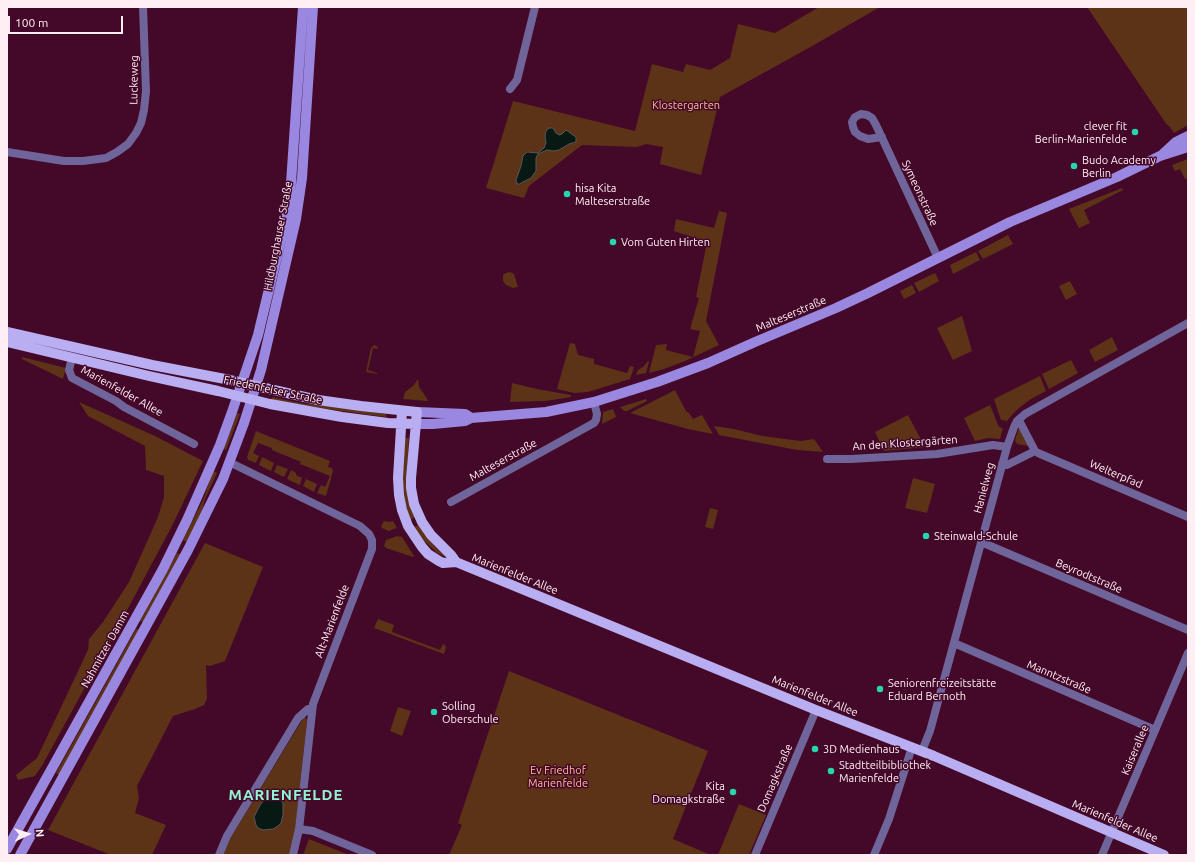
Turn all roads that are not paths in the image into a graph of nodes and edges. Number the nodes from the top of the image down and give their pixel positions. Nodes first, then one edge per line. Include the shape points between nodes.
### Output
1 (143, 7) edge
2 (303, 7) edge
3 (313, 7) edge
4 (535, 7) edge
5 (510, 89) dead end
6 (1188, 136) edge
7 (882, 137) dead end
8 (1188, 147) edge
9 (7, 152) edge
10 (1160, 156) junction
11 (938, 258) junction
12 (1188, 323) edge
13 (7, 332) edge
14 (7, 342) edge
15 (72, 358) junction
16 (242, 382) junction
17 (257, 386) junction
18 (238, 395) junction
19 (252, 400) junction
20 (594, 402) junction
21 (402, 411) junction
22 (417, 412) junction
23 (471, 418) junction
24 (1018, 421) junction
25 (401, 424) junction
26 (416, 424) junction
27 (194, 444) dead end
28 (1007, 447) junction
29 (1035, 451) junction
30 (216, 456) junction
31 (827, 459) dead end
32 (229, 462) junction
33 (1002, 464) junction
34 (451, 502) dead end
35 (1188, 517) edge
36 (982, 542) junction
37 (456, 562) junction
38 (1188, 630) edge
39 (954, 643) junction
40 (1188, 653) edge
41 (312, 710) junction
42 (816, 710) junction
43 (1155, 730) junction
44 (912, 747) junction
45 (922, 751) junction
46 (299, 828) junction
47 (1112, 832) junction
48 (7, 849) edge
49 (20, 855) edge
50 (219, 855) edge
51 (293, 855) edge
52 (372, 855) edge
53 (755, 855) edge
54 (874, 855) edge
55 (1102, 855) edge
56 (1164, 855) edge

1 - 9 street, Luckeweg via 146,91 144,110 141,123 128,144 106,158 83,161
2 - 16 main road, Hildburghauser Straße via 292,177 287,214 258,335
3 - 17 main road, Hildburghauser Straße via 302,178 288,258
4 - 5 street via 517,80
6 - 10 main road, Malteserstraße via 1176,142
7 - 11 street, Symeonstraße
8 - 10 main road, Malteserstraße
10 - 11 main road, Malteserstraße via 1001,226
11 - 20 main road, Malteserstraße via 868,293 704,365
12 - 24 street, Hanielweg via 1025,414
13 - 16 main road, Friedenfelser Straße via 152,365
14 - 15 main road, Marienfelder Allee
15 - 18 main road, Friedenfelser Straße
15 - 27 street, Marienfelder Allee via 69,370 72,378
16 - 17 main road, Friedenfelser Straße
16 - 18 main road
17 - 19 main road, Hildburghauser Straße
17 - 21 main road, Friedenfelser Straße via 318,400
18 - 19 main road, Friedenfelser Straße
18 - 30 main road
19 - 25 main road, Friedenfelser Straße via 332,415
19 - 32 main road, Hildburghauser Straße
20 - 23 main road, Friedenfelser Straße via 546,412
20 - 34 street, Malteserstraße via 594,423
21 - 22 main road, Friedenfelser Straße
21 - 25 main road, Marienfelder Allee
22 - 23 main road, Friedenfelser Straße via 465,414
22 - 26 main road, Marienfelder Allee
23 - 26 main road, Friedenfelser Straße via 465,421
24 - 28 street, Hanielweg
24 - 29 street
25 - 26 main road, Friedenfelser Straße
25 - 37 main road, Marienfelder Allee via 398,478 400,502 407,523 428,554 443,563
26 - 37 main road, Marienfelder Allee via 411,478 414,504 431,536
28 - 31 street, An den Klostergärten via 993,445 937,454
28 - 33 street, Hanielweg
29 - 33 street via 1007,465
29 - 35 street, Welterpfad
30 - 32 main road
30 - 48 main road, Nahmitzer Damm via 162,569
32 - 41 street, Alt-Marienfelde via 360,526 372,540 372,549 314,698
32 - 49 main road via 188,550
33 - 36 street, Hanielweg
36 - 38 street, Beyrodtstraße
36 - 39 street, Hanielweg
37 - 42 main road, Marienfelder Allee
39 - 43 street, Manntzstraße
39 - 45 street, Hanielweg via 928,739
40 - 43 street, Kaiserallee
41 - 46 street, Alt-Marienfelde
41 - 50 street via 308,709 298,718 227,836
42 - 44 main road, Marienfelder Allee
42 - 53 street, Domagkstraße
43 - 47 street, Kaiserallee
44 - 45 main road, Marienfelder Allee
44 - 54 street via 889,819
45 - 47 main road, Marienfelder Allee
46 - 51 street, Alt-Marienfelde
46 - 52 street
47 - 55 street, Kaiserallee
47 - 56 main road, Marienfelder Allee

